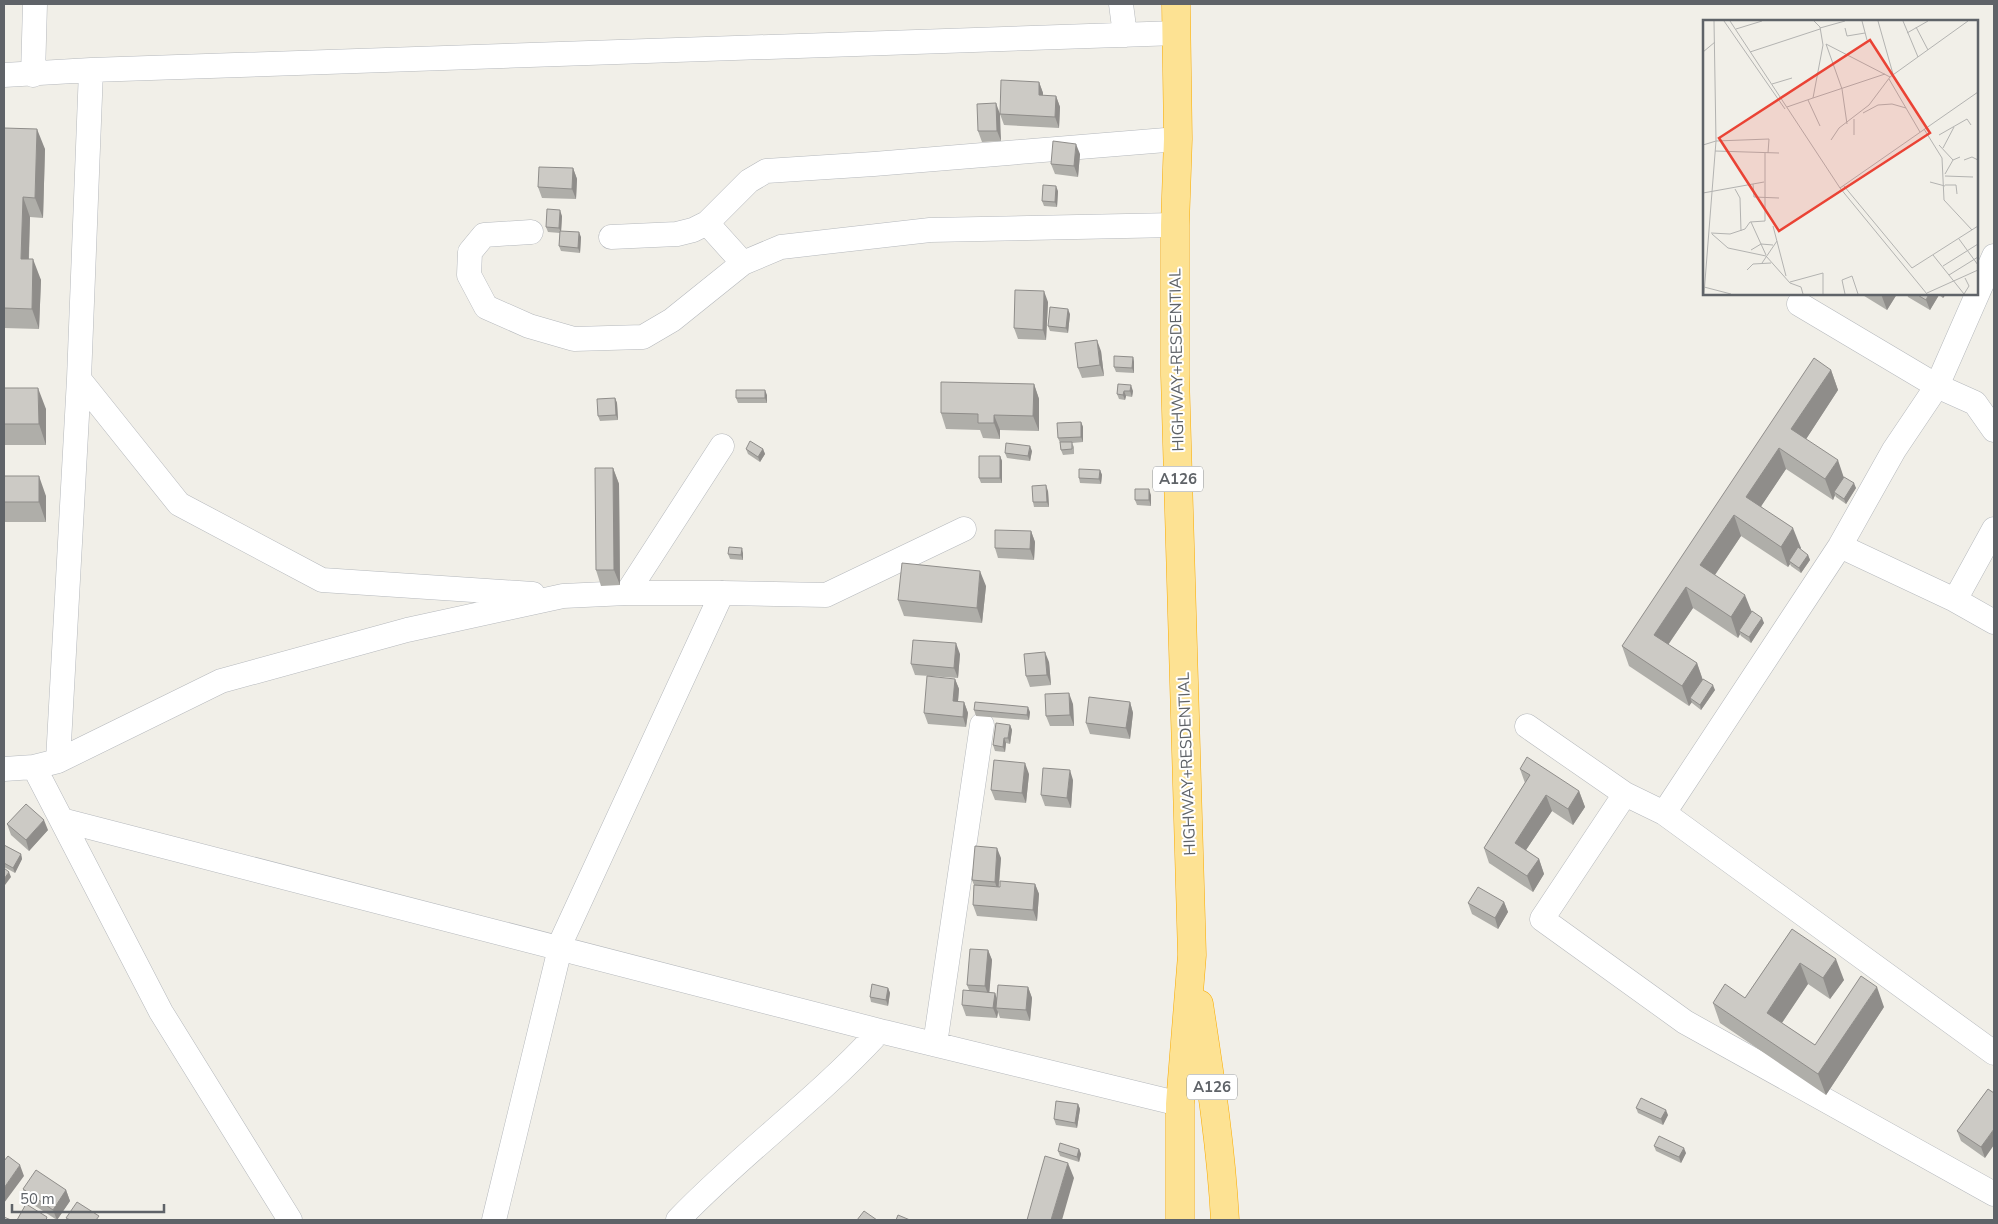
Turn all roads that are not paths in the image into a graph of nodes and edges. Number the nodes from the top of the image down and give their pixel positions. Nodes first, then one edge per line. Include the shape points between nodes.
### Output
1 (35, 4) edge
2 (1121, 4) edge
3 (1176, 4) edge
4 (1178, 33) junction
5 (1125, 35) junction
6 (91, 70) junction
7 (4, 75) edge
8 (33, 75) junction
9 (1178, 139) junction
10 (707, 223) junction
11 (1175, 225) junction
12 (531, 232) dead end
13 (611, 237) dead end
14 (1994, 256) edge
15 (743, 263) junction
16 (1978, 292) edge
17 (1977, 295) edge
18 (1800, 304) dead end
19 (79, 378) junction
20 (1936, 386) junction
21 (1994, 430) edge
22 (722, 446) dead end
23 (964, 529) dead end
24 (1994, 529) edge
25 (1840, 546) junction
26 (722, 592) junction
27 (627, 593) junction
28 (563, 596) junction
29 (1955, 600) junction
30 (1994, 622) edge
31 (982, 725) dead end
32 (1527, 726) dead end
33 (58, 761) junction
34 (34, 767) junction
35 (4, 769) edge
36 (1625, 794) junction
37 (1664, 813) junction
38 (62, 820) junction
39 (560, 948) junction
40 (1192, 955) junction
41 (884, 1032) junction
42 (935, 1044) junction
43 (1994, 1053) edge
44 (1180, 1104) junction
45 (1994, 1194) edge
46 (290, 1220) edge
47 (494, 1220) edge
48 (678, 1220) edge
49 (1180, 1220) edge
50 (1225, 1220) edge

1 - 8 street
2 - 5 street
3 - 4 highway, HIGHWAY+RESDENTIAL / A126
4 - 5 street
4 - 9 highway, HIGHWAY+RESDENTIAL / A126
5 - 6 street
6 - 8 street
6 - 19 street
7 - 8 street
9 - 10 street via 766,171 749,181
9 - 11 highway, HIGHWAY+RESDENTIAL / A126
10 - 13 street via 677,234
10 - 15 street
11 - 15 street via 930,230 781,247
11 - 40 highway, HIGHWAY+RESDENTIAL / A126 via 1175,375
12 - 15 street via 484,235 470,252 468,275 486,307 529,326 574,339 643,337 672,320
14 - 16 street
17 - 20 street
18 - 20 street
19 - 28 street via 179,504 322,580
19 - 33 street
20 - 21 street via 1975,403
20 - 25 street via 1894,450
22 - 27 street
23 - 26 street via 826,595
24 - 29 street
25 - 29 street
25 - 37 street
26 - 27 street
26 - 39 street
27 - 28 street
28 - 33 street via 407,630 221,681
29 - 30 street
31 - 42 street
32 - 36 street
33 - 34 street
34 - 35 street
34 - 38 street
36 - 37 street
36 - 45 street via 1542,919 1685,1022
37 - 43 street
38 - 39 street
38 - 46 street via 161,1012
39 - 41 street
39 - 47 street
40 - 44 highway, A126
40 - 50 highway, A126 via 1223,1178
41 - 42 street
41 - 48 street via 877,1034 835,1077 705,1192
42 - 44 street
44 - 49 highway, A126

